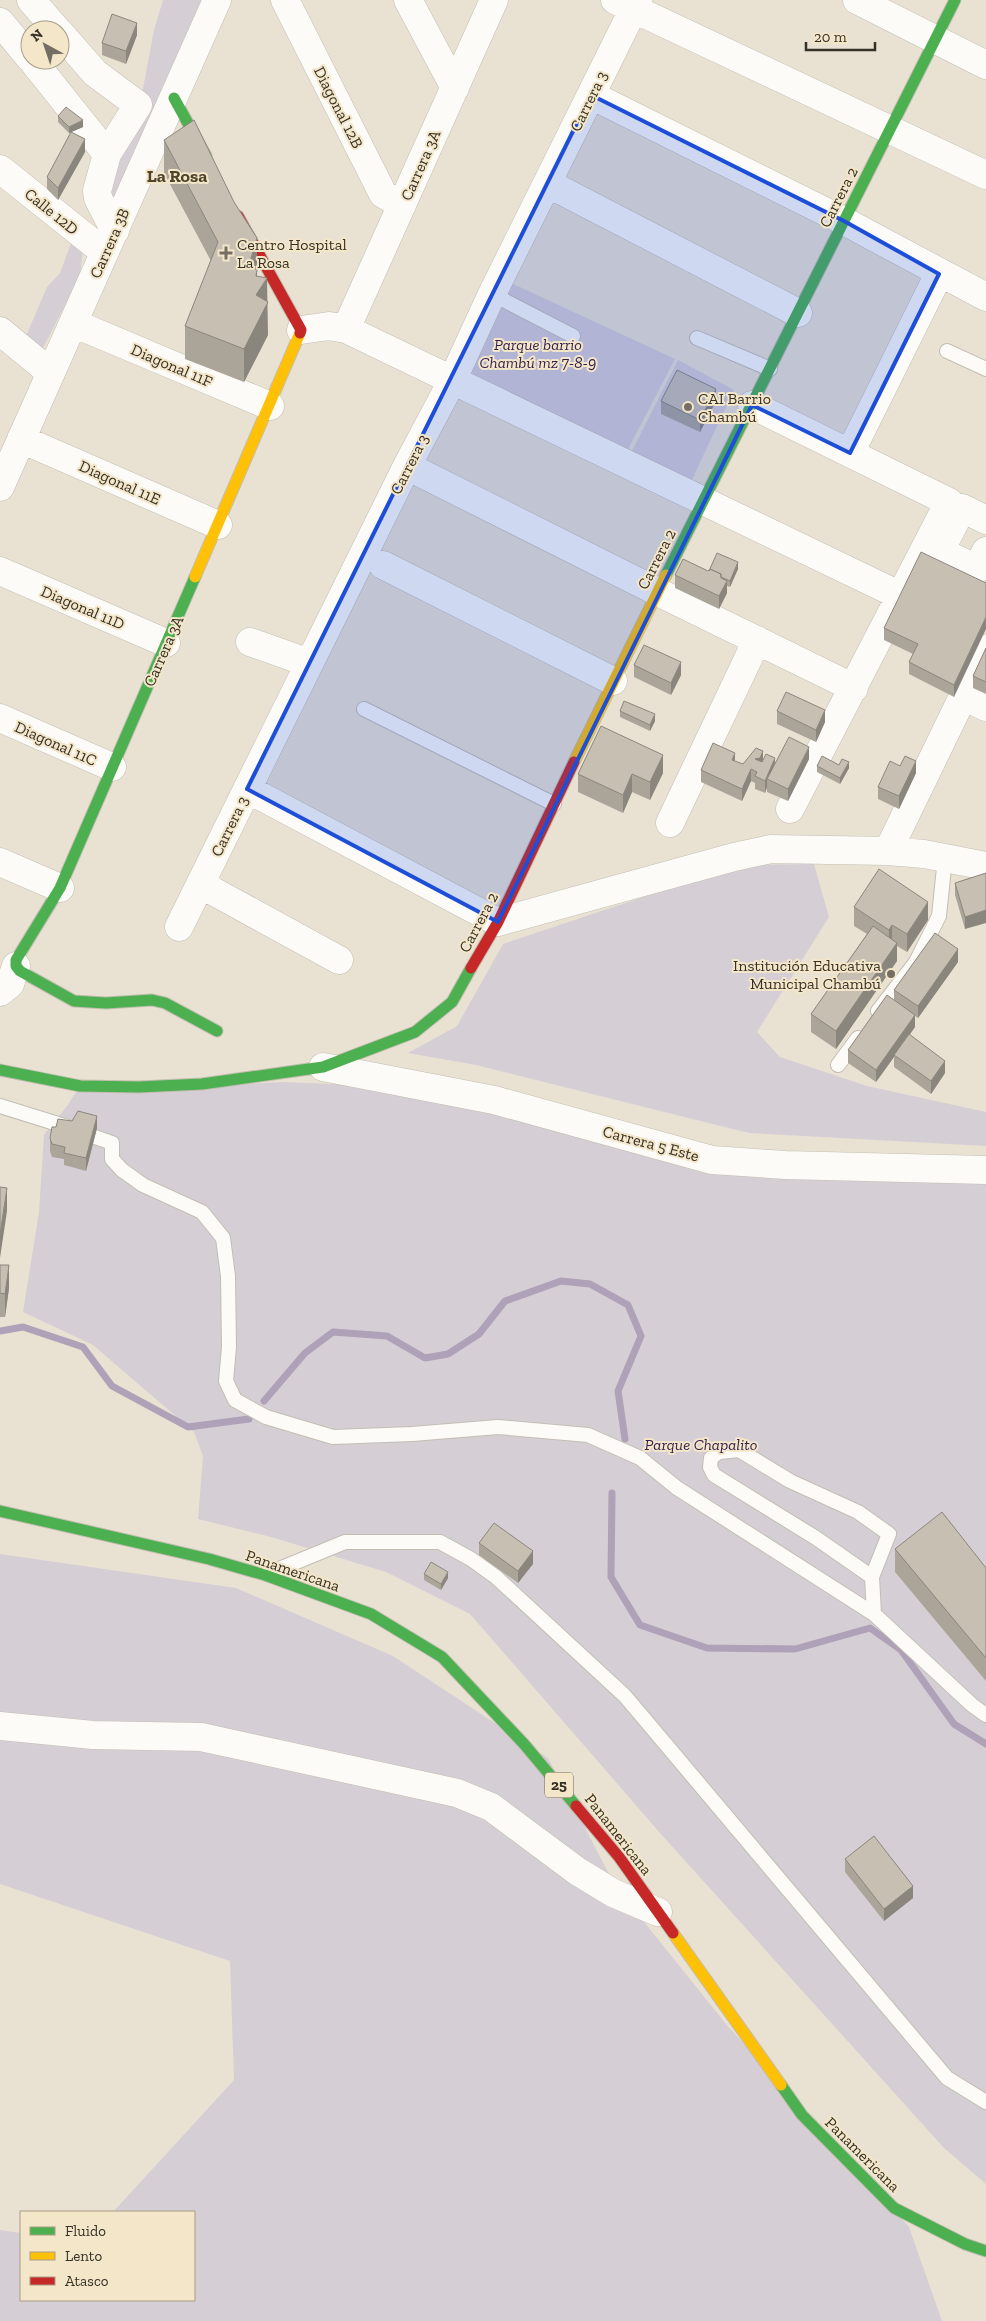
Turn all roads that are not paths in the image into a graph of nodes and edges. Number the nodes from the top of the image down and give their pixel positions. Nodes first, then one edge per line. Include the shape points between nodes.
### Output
1 (30, 0) edge
2 (217, 0) edge
3 (286, 0) edge
4 (408, 0) edge
5 (494, 0) edge
6 (856, 0) edge
7 (955, 0) edge
8 (629, 3) edge
9 (48, 20) edge
10 (0, 22) edge
11 (935, 40) junction
12 (70, 44) edge
13 (20, 46) edge
14 (986, 65) edge
15 (40, 70) edge
16 (455, 88) junction
17 (591, 95) junction
18 (174, 98) junction
19 (890, 130) junction
20 (107, 154) junction
21 (212, 167) edge
22 (0, 169) edge
23 (986, 175) edge
24 (547, 183) junction
25 (230, 201) edge
26 (402, 205) junction
27 (844, 221) junction
28 (110, 242) junction
29 (939, 274) junction
30 (492, 294) junction
31 (986, 297) edge
32 (798, 313) junction
33 (73, 323) junction
34 (346, 329) junction
35 (301, 330) junction
36 (0, 331) edge
37 (573, 336) dead end
38 (698, 338) dead end
39 (947, 351) dead end
40 (770, 369) junction
41 (986, 369) edge
42 (51, 372) junction
43 (452, 381) junction
44 (752, 405) junction
45 (270, 406) junction
46 (22, 439) junction
47 (850, 453) junction
48 (407, 466) junction
49 (0, 487) edge
50 (704, 501) junction
51 (986, 520) edge
52 (218, 525) junction
53 (986, 551) edge
54 (921, 556) junction
55 (383, 565) dead end
56 (0, 572) edge
57 (986, 588) edge
58 (658, 592) junction
59 (901, 596) junction
60 (757, 640) junction
61 (250, 642) dead end
62 (166, 644) junction
63 (986, 649) edge
64 (301, 660) dead end
65 (613, 681) junction
66 (854, 688) junction
67 (975, 702) edge
68 (364, 709) dead end
69 (0, 718) edge
70 (112, 768) junction
71 (247, 789) junction
72 (554, 804) junction
73 (790, 809) dead end
74 (670, 823) dead end
75 (888, 851) junction
76 (946, 858) junction
77 (0, 862) edge
78 (986, 866) edge
79 (200, 884) junction
80 (60, 888) junction
81 (498, 922) junction
82 (179, 927) dead end
83 (339, 960) dead end
84 (16, 966) junction
85 (0, 992) edge
86 (217, 1031) dead end
87 (838, 1065) dead end
88 (323, 1067) junction
89 (0, 1070) edge
90 (0, 1106) edge
91 (75, 1130) edge
92 (95, 1137) edge
93 (986, 1170) edge
94 (0, 1511) edge
95 (265, 1575) junction
96 (872, 1577) junction
97 (874, 1614) junction
98 (986, 1715) edge
99 (0, 1726) edge
100 (658, 1912) junction
101 (986, 2102) edge
102 (986, 2251) edge

1 - 9 street
2 - 18 street, Carrera 3B
3 - 26 street, Diagonal 12B via 383,194
4 - 16 street
5 - 16 street, Carrera 3A
6 - 11 street
7 - 11 street, Carrera 2
8 - 17 street, Carrera 3
8 - 19 street
10 - 13 street
11 - 14 street
11 - 19 street, Carrera 2
12 - 20 street via 95,73 138,105
15 - 20 street
16 - 26 street, Carrera 3A
17 - 24 street, Carrera 3
17 - 27 street
18 - 21 street
18 - 28 street, Carrera 3B
19 - 23 street
19 - 27 street, Carrera 2
20 - 28 street via 97,191
22 - 28 street, Calle 12D
24 - 30 street, Carrera 3
24 - 32 street
25 - 35 street
26 - 34 street, Carrera 3A
27 - 29 street
27 - 32 street, Carrera 2
28 - 33 street, Carrera 3B
29 - 31 street
29 - 47 street
30 - 37 lane
30 - 43 street, Carrera 3
32 - 40 street, Carrera 2
33 - 42 street, Carrera 3B
33 - 45 street, Diagonal 11F
34 - 35 street via 329,326
34 - 43 street
35 - 45 street, Carrera 3A
36 - 42 street
38 - 40 lane
39 - 41 lane
40 - 44 street, Carrera 2
42 - 46 street, Carrera 3B
43 - 48 street, Carrera 3
43 - 50 street
44 - 47 street
44 - 50 street, Carrera 2
45 - 52 street, Carrera 3A
46 - 49 street, Carrera 3B
46 - 52 street, Diagonal 11E
47 - 54 street via 949,502
48 - 58 street
48 - 71 street, Carrera 3
50 - 58 street, Carrera 2
50 - 59 street
51 - 53 street via 962,508 940,550 977,569
52 - 62 street, Carrera 3A
54 - 57 street
54 - 59 street
55 - 65 street
56 - 62 street, Diagonal 11D
58 - 60 street
58 - 65 street, Carrera 2
59 - 66 street
60 - 66 street
60 - 74 street
61 - 64 street
62 - 70 street, Carrera 3A
63 - 67 street
65 - 72 street, Carrera 2
66 - 73 street
67 - 75 street
68 - 72 lane
69 - 70 street, Diagonal 11C
70 - 80 street, Carrera 3A
71 - 79 street, Carrera 3
71 - 81 street
72 - 81 street, Carrera 2
75 - 76 street
75 - 81 street via 771,850 734,857
76 - 78 street
76 - 87 lane via 939,916 916,962
77 - 80 street
79 - 82 street, Carrera 3
79 - 83 street
80 - 84 street, Carrera 3A via 16,960
81 - 88 street, Carrera 2 via 452,1002 415,1032
84 - 85 street via 10,984
84 - 86 street via 74,1001 152,1000 165,1003
88 - 89 street, Carrera 2 via 202,1084 139,1087 80,1086
88 - 93 street, Carrera 5 Este via 494,1100 712,1160
90 - 91 lane
92 - 97 lane via 112,1143 112,1159 122,1170 143,1185 202,1212 222,1238 228,1276 226,1381 235,1400 266,1417 332,1437 498,1427 588,1435 640,1458 676,1488
94 - 95 street, Panamericana / 25
95 - 100 street, Panamericana / 25 via 371,1614 442,1657 524,1744 619,1857
95 - 101 lane via 345,1542 440,1542 477,1563 625,1696 947,2078
96 - 96 lane via 714,1475 710,1467 711,1458 719,1452 739,1450 790,1481 858,1512 889,1534
96 - 97 lane
97 - 98 lane
99 - 100 street via 93,1735 200,1737 457,1793 491,1807 577,1871 613,1893
100 - 102 street, Panamericana / 25 via 802,2115 894,2208 965,2244

